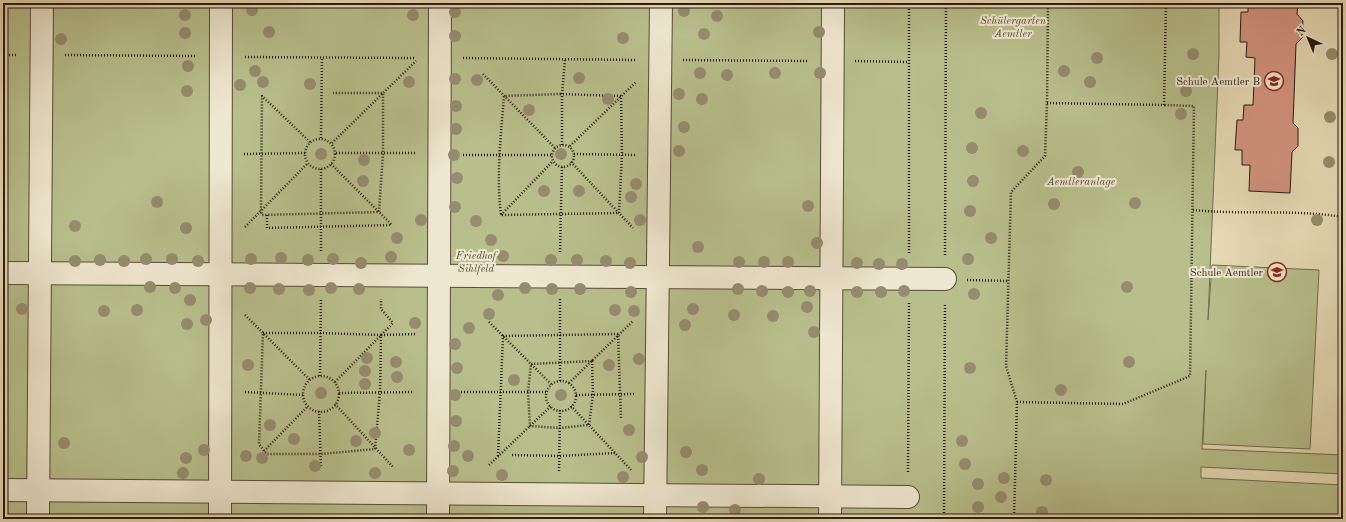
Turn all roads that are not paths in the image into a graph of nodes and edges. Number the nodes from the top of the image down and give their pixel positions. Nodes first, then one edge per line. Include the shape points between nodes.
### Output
1 (42, 3) edge
2 (221, 3) edge
3 (440, 3) edge
4 (660, 3) edge
5 (833, 3) edge
6 (3, 273) edge
7 (40, 273) junction
8 (439, 276) junction
9 (832, 279) junction
10 (945, 279) road end
11 (220, 283) junction
12 (658, 287) junction
13 (3, 490) edge
14 (38, 490) junction
15 (220, 492) junction
16 (428, 494) junction
17 (655, 495) junction
18 (830, 497) junction
19 (908, 497) dead end
20 (38, 519) edge
21 (220, 519) edge
22 (438, 519) edge
23 (655, 519) edge
24 (830, 519) edge

1 - 7 lane
2 - 11 lane
3 - 8 lane
4 - 12 lane
5 - 9 lane
6 - 7 lane
7 - 11 lane
7 - 14 lane
8 - 11 lane via 381,275
8 - 12 lane
8 - 16 lane via 439,334
9 - 10 lane
9 - 12 lane
9 - 18 lane
11 - 15 lane
12 - 17 lane
13 - 14 lane
14 - 15 lane
14 - 20 lane
15 - 16 lane
15 - 21 lane
16 - 17 lane
16 - 22 lane
17 - 18 lane
17 - 23 lane
18 - 19 lane
18 - 24 lane

